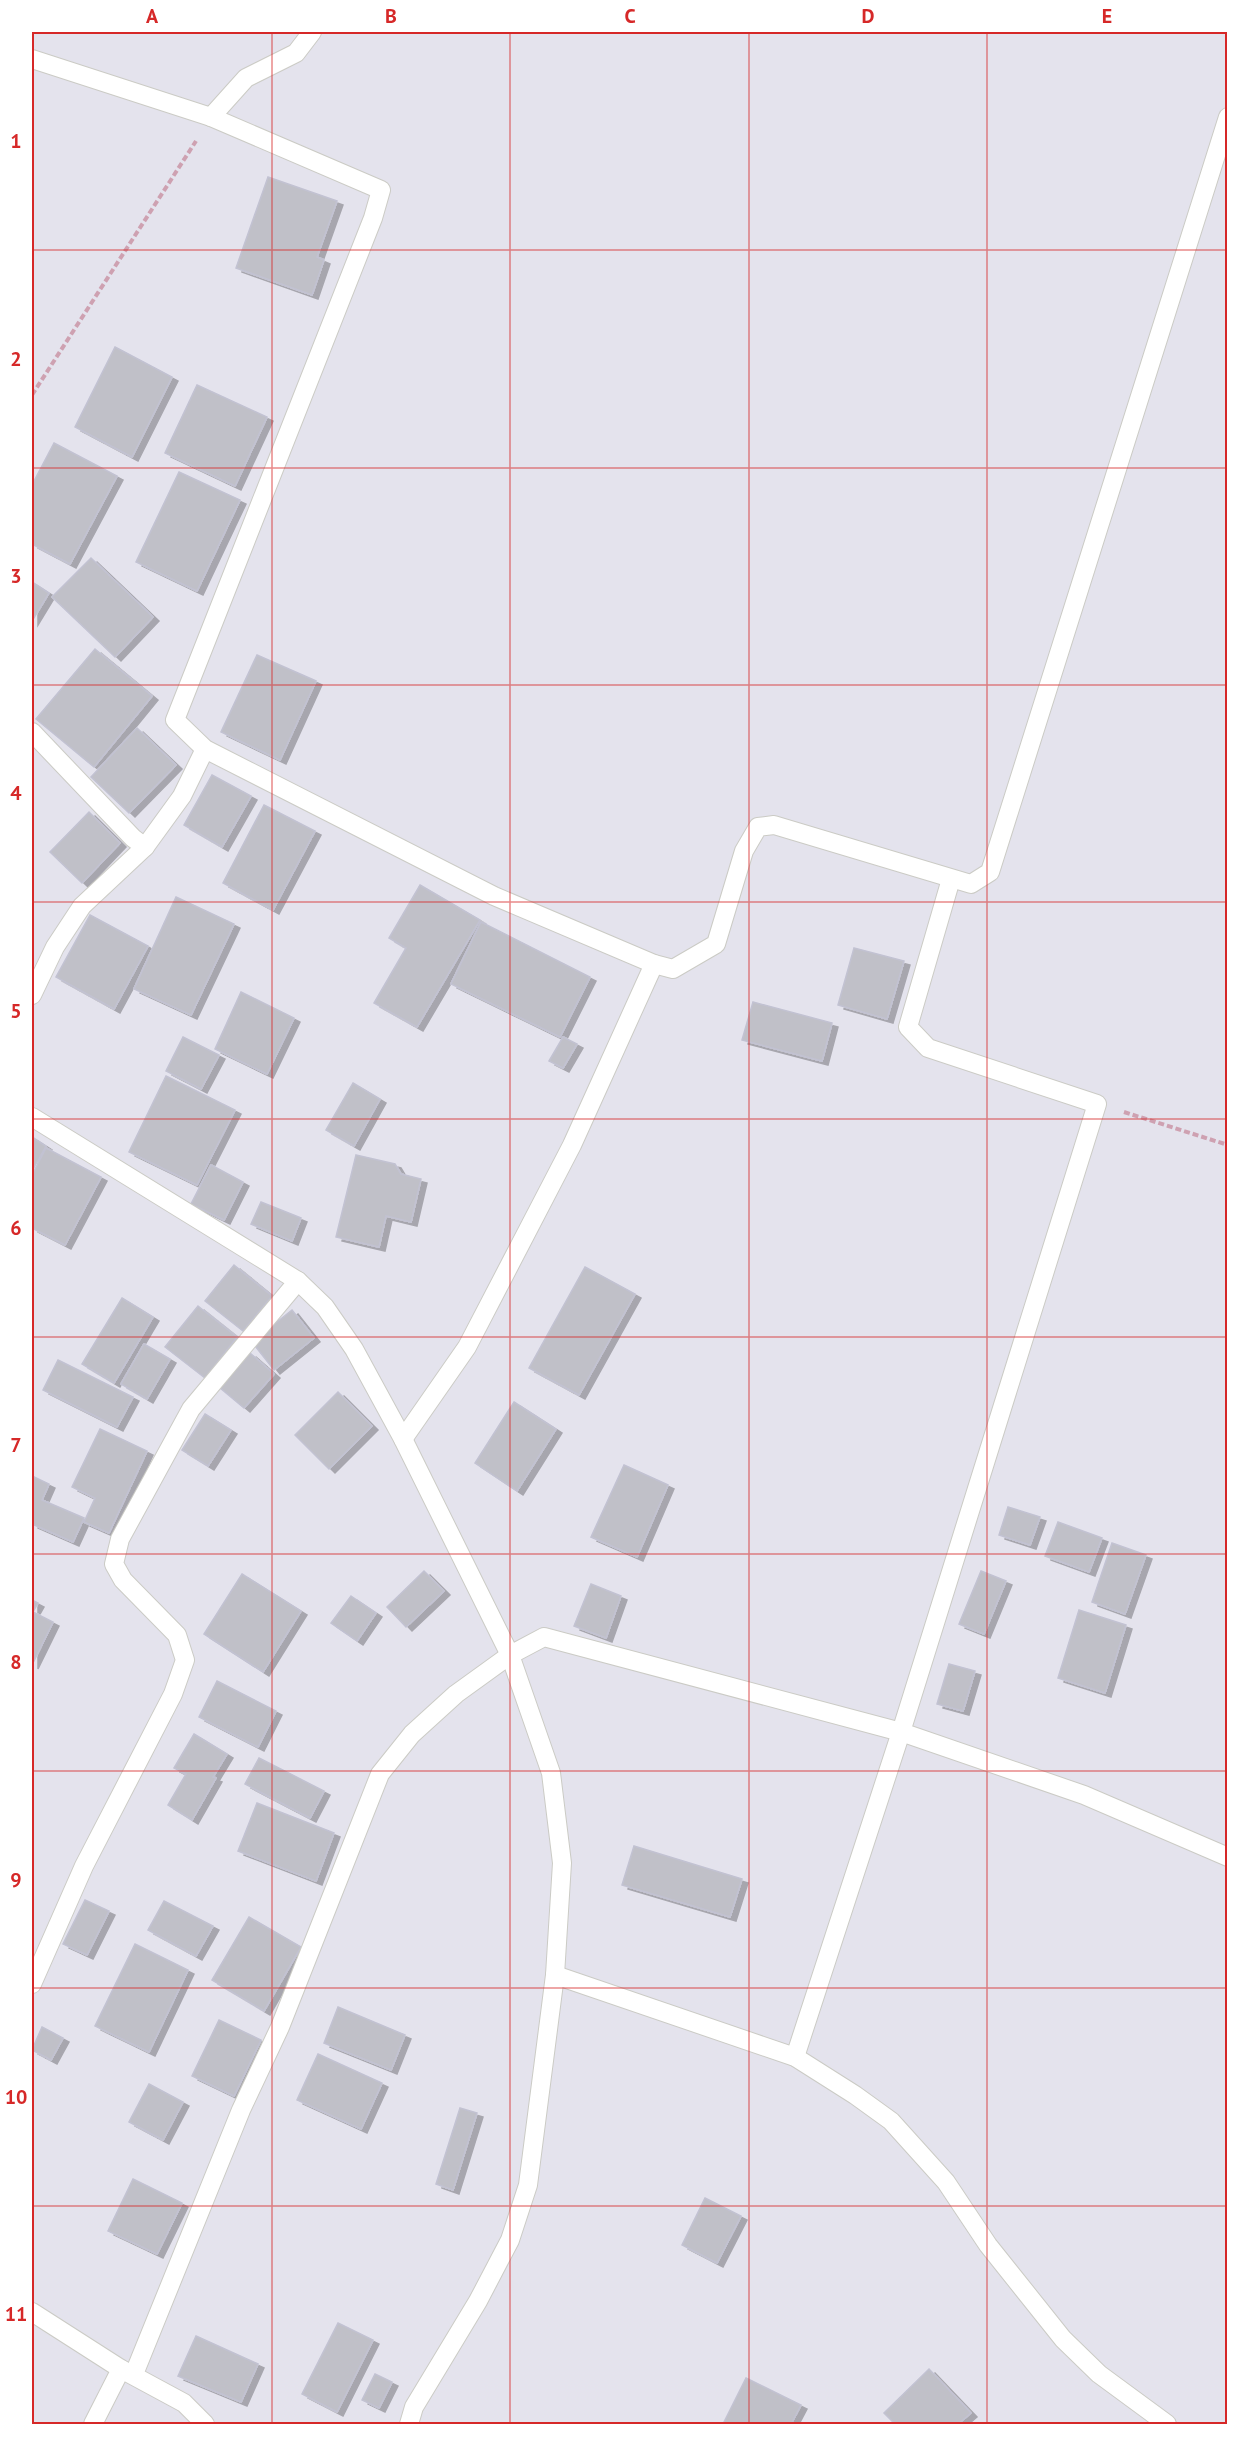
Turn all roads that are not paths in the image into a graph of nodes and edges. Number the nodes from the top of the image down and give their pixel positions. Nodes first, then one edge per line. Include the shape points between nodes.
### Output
1 (312, 32) edge
2 (32, 59) edge
3 (211, 117) junction
4 (1227, 117) edge
5 (32, 732) edge
6 (205, 749) junction
7 (145, 847) junction
8 (951, 879) junction
9 (654, 964) junction
10 (32, 995) edge
11 (32, 1117) edge
12 (298, 1281) junction
13 (403, 1439) junction
14 (510, 1655) junction
15 (901, 1732) junction
16 (1227, 1857) edge
17 (555, 1974) junction
18 (32, 1984) edge
19 (795, 2057) junction
20 (32, 2312) edge
21 (128, 2372) junction
22 (93, 2424) edge
23 (205, 2424) edge
24 (409, 2424) edge
25 (1167, 2424) edge

1 - 3 street via 296,53 246,78
2 - 3 street
3 - 6 street via 381,190 175,720
4 - 8 street via 990,872 971,884
5 - 7 street
6 - 7 street via 182,796
6 - 9 street via 494,896
7 - 10 street via 82,906
8 - 9 street via 774,825 758,827 744,851 716,944 673,969
8 - 15 street via 908,1026 928,1048 1097,1104
9 - 13 street via 572,1145 467,1347
11 - 12 street
12 - 13 street via 325,1307 354,1349
12 - 18 street via 191,1409 120,1539 114,1564 123,1580 177,1635 185,1660 173,1694 84,1866
13 - 14 street
14 - 15 street via 544,1637
14 - 17 street via 551,1773 562,1863
14 - 21 street via 456,1694 412,1734 380,1774 284,2016
15 - 16 street via 1084,1795
15 - 19 street
17 - 19 street
17 - 24 street via 528,2185 510,2240 414,2407
19 - 25 street via 891,2121 946,2182 988,2245 1063,2338 1099,2373
20 - 21 street
21 - 22 street
21 - 23 street via 184,2403

